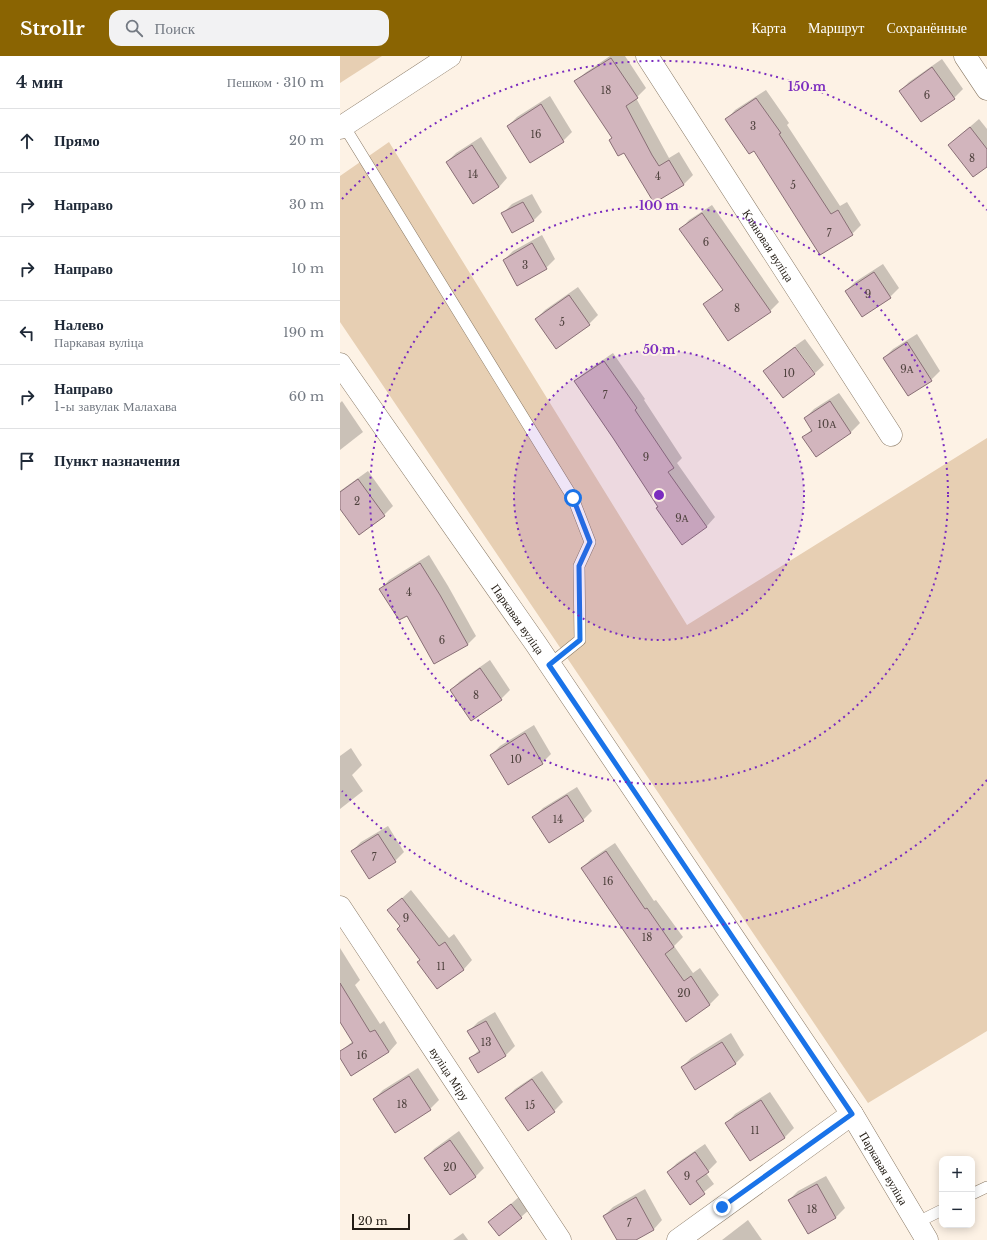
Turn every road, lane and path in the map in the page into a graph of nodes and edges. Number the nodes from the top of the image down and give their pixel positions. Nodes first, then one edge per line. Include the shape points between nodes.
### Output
1 (450, 56) edge
2 (647, 56) edge
3 (965, 56) edge
4 (987, 88) edge
5 (342, 127) edge
6 (341, 367) edge
7 (891, 435) dead end
8 (549, 665) junction
9 (340, 907) edge
10 (852, 1114) junction
11 (987, 1187) edge
12 (975, 1193) edge
13 (939, 1213) edge
14 (922, 1232) edge
15 (560, 1240) edge
16 (678, 1240) edge

1 - 5 street
2 - 7 street, Кляновая вуліца
3 - 4 street
5 - 8 lane via 573,498 590,542 579,566 580,640
6 - 8 street, Паркавая вуліца via 532,637
8 - 10 street, Паркавая вуліца
9 - 15 street, вуліца Міру
10 - 14 street, Паркавая вуліца
10 - 16 street
11 - 12 lane
13 - 14 lane

